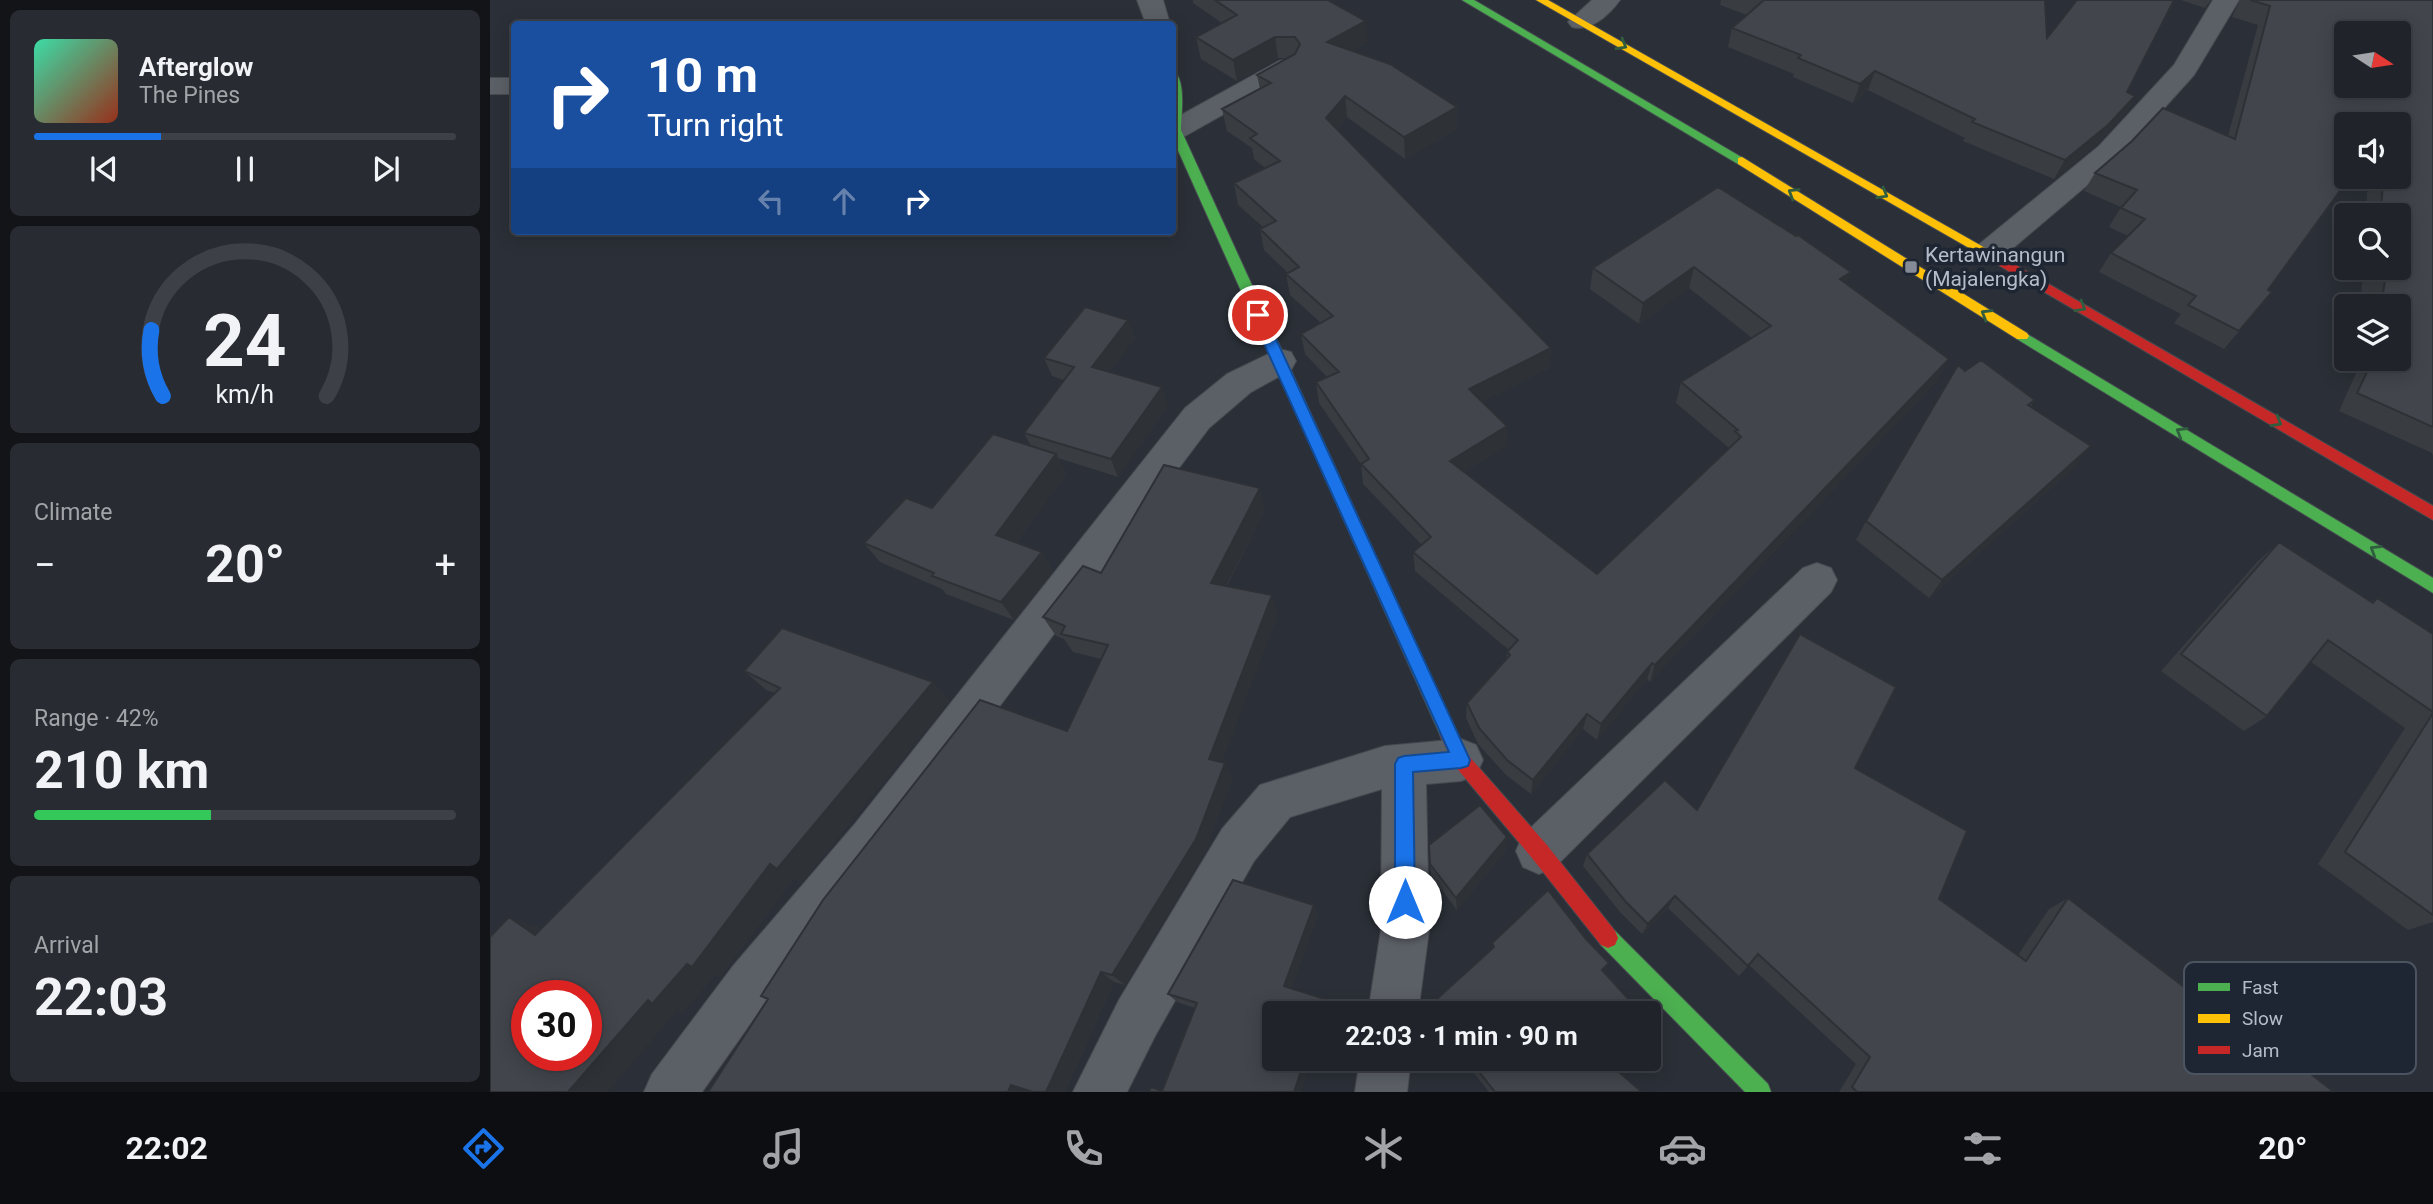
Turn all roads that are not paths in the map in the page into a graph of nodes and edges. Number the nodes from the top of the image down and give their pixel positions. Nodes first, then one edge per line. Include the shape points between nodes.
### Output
1 (1150, 0) edge
2 (1467, 0) edge
3 (1541, 0) edge
4 (1607, 0) edge
5 (2226, 0) edge
6 (1157, 21) edge
7 (1581, 22) junction
8 (1542, 43) junction
9 (1289, 67) edge
10 (490, 86) edge
11 (511, 86) edge
12 (1176, 128) edge
13 (1176, 133) edge
14 (1973, 265) junction
15 (1943, 288) junction
16 (1279, 361) junction
17 (2433, 514) edge
18 (1817, 580) dead end
19 (2433, 586) edge
20 (1461, 760) junction
21 (1395, 766) junction
22 (1539, 851) junction
23 (1395, 1001) edge
24 (1384, 1071) edge
25 (670, 1092) edge
26 (1099, 1092) edge
27 (1381, 1092) edge
28 (1760, 1092) edge

1 - 6 street
2 - 8 main road
3 - 7 main road
4 - 7 street
5 - 14 street via 2185,69 2109,152
7 - 8 main road
7 -> 14 main road
15 -> 8 main road via 1713,142
9 - 12 street
10 - 11 street
13 - 16 main road
14 - 15 main road
14 -> 17 main road
19 -> 15 main road
16 - 20 main road
16 - 25 street via 1239,383 1197,418 878,830 750,983
18 - 22 street
20 - 21 street
20 - 22 main road
21 - 23 street via 1405,930
21 - 26 street via 1276,800 1238,845 1136,1018
22 - 28 main road via 1601,931
24 - 27 street

